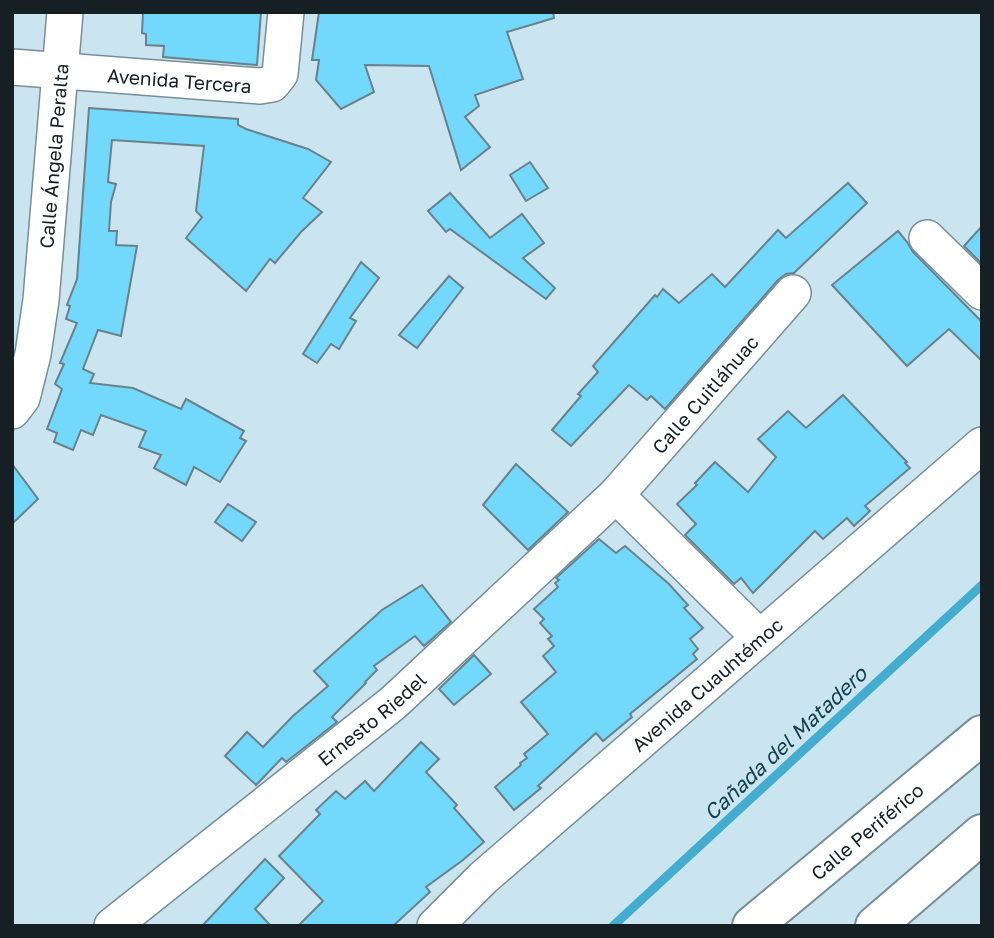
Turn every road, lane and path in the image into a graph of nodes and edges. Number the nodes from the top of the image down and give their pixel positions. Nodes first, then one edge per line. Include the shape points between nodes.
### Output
1 (65, 12) edge
2 (286, 12) edge
3 (12, 67) edge
4 (60, 71) junction
5 (927, 238) dead end
6 (982, 292) edge
7 (793, 293) dead end
8 (27, 299) edge
9 (12, 411) edge
10 (982, 445) edge
11 (616, 495) junction
12 (759, 637) junction
13 (982, 735) edge
14 (982, 834) edge
15 (112, 926) edge
16 (435, 926) edge
17 (752, 926) edge
18 (875, 926) edge

1 - 4 street, Calle Ángela Peralta
2 - 4 street, Avenida Tercera via 280,74 272,83 260,86
3 - 4 street, Avenida Tercera
4 - 8 street, Calle Ángela Peralta
5 - 6 street
7 - 11 street, Calle Cuitláhuac
8 - 9 street, Calle Ángela Peralta via 33,354 22,398
10 - 12 street, Avenida Cuauhtémoc
11 - 12 street
11 - 15 street, Ernesto Riedel via 393,703
12 - 16 street, Avenida Cuauhtémoc via 483,878
13 - 17 highway, Calle Periférico
14 - 18 highway

